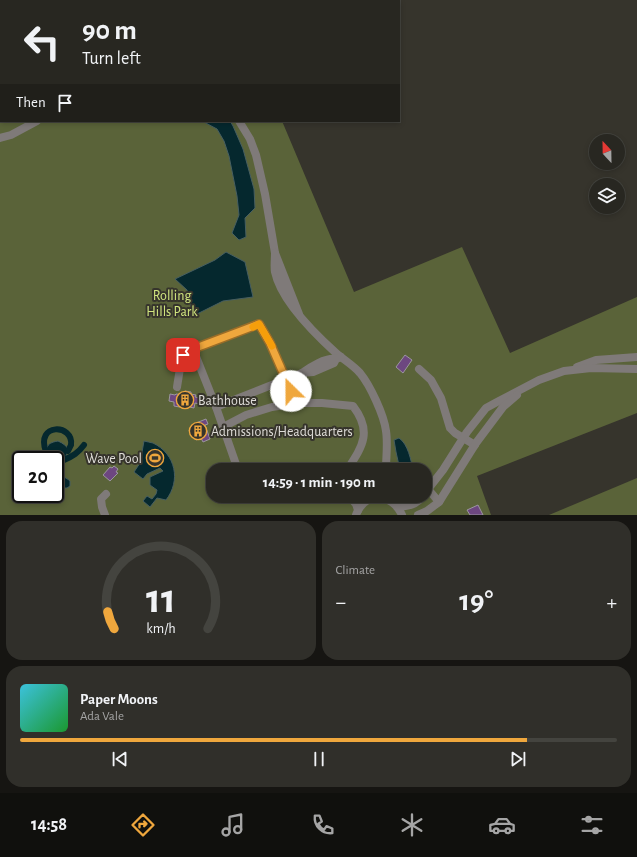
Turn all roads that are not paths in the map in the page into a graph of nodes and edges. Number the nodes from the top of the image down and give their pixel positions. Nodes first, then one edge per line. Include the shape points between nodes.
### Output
1 (35, 122) edge
2 (240, 122) edge
3 (0, 138) edge
4 (193, 349) junction
5 (637, 357) edge
6 (338, 358) junction
7 (419, 369) dead end
8 (637, 369) edge
9 (570, 370) junction
10 (286, 379) junction
11 (177, 387) dead end
12 (523, 389) junction
13 (296, 404) junction
14 (216, 407) junction
15 (223, 428) junction
16 (463, 439) junction
17 (475, 445) junction
18 (236, 463) edge
19 (352, 463) edge
20 (386, 463) edge
21 (432, 484) edge
22 (106, 494) dead end
23 (432, 498) edge
24 (439, 502) junction
25 (364, 503) edge
26 (394, 503) edge
27 (415, 503) edge
28 (400, 511) edge
29 (357, 512) edge
30 (105, 515) edge
31 (418, 515) edge

1 - 3 lane
2 - 6 lane via 256,155 275,254 299,314
4 - 10 lane via 259,324
4 - 11 lane via 184,352 182,356
4 - 14 lane
5 - 9 lane via 596,360
6 - 10 lane via 311,366 302,373
6 - 20 lane via 360,373 374,394 386,429
7 - 16 lane via 431,380 441,398 450,428
8 - 9 lane
9 - 12 lane via 539,380
10 - 13 lane
10 - 14 lane
12 - 16 lane via 486,408
12 - 17 lane via 503,407
13 - 15 lane via 272,407 246,415
13 - 19 lane via 353,406 360,417 364,437 360,450
14 - 15 lane
15 - 18 lane
16 - 17 lane
16 - 21 lane
17 - 24 lane
22 - 30 lane via 101,499
23 - 24 lane
24 - 31 lane
25 - 29 lane
26 - 28 lane
27 - 28 lane

